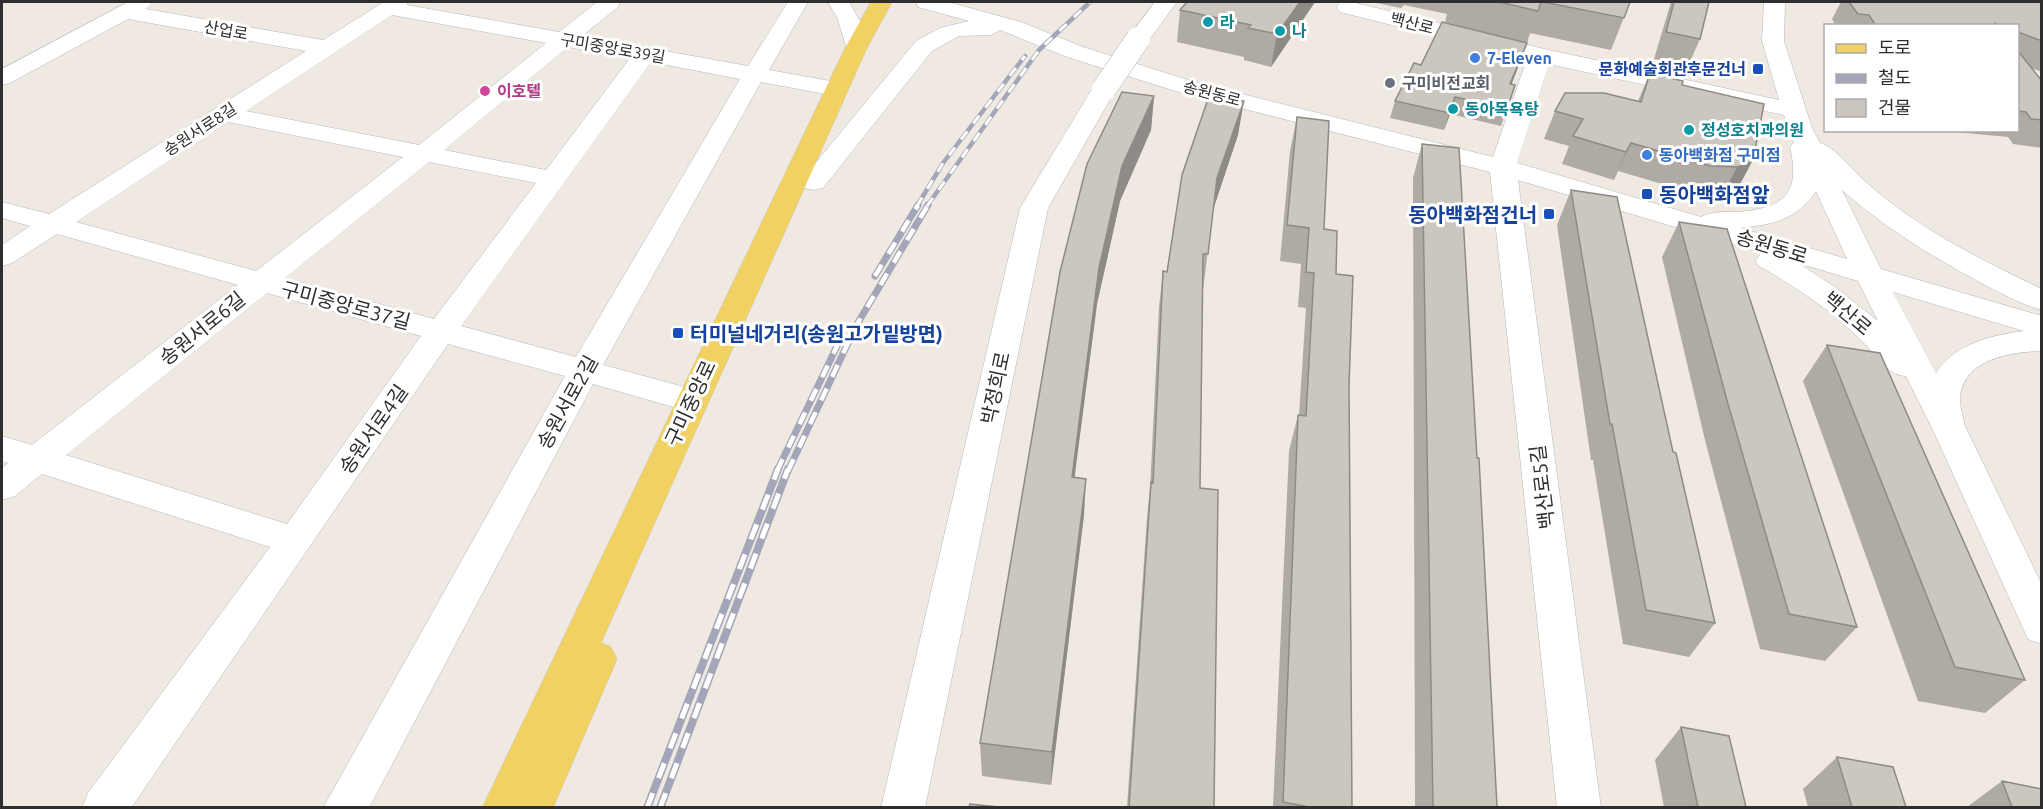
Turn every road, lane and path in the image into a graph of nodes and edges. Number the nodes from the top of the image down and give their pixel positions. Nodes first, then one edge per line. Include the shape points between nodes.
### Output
1 (145, 2) edge
2 (610, 2) edge
3 (798, 2) edge
4 (838, 2) edge
5 (881, 2) edge
6 (901, 2) edge
7 (926, 2) edge
8 (984, 2) edge
9 (1166, 2) edge
10 (1774, 2) edge
11 (394, 5) edge
12 (1348, 7) dead end
13 (124, 12) junction
14 (1013, 27) junction
15 (563, 39) junction
16 (327, 48) junction
17 (856, 48) junction
18 (1075, 52) junction
19 (645, 54) junction
20 (1540, 55) junction
21 (753, 74) junction
22 (2, 78) edge
23 (836, 89) junction
24 (224, 114) junction
25 (1796, 119) junction
26 (424, 153) junction
27 (1503, 167) junction
28 (554, 178) junction
29 (814, 182) junction
30 (2, 210) edge
31 (1689, 222) junction
32 (53, 224) junction
33 (2, 257) edge
34 (1869, 275) junction
35 (260, 281) junction
36 (2042, 301) edge
37 (2042, 326) edge
38 (441, 331) junction
39 (2042, 341) edge
40 (584, 370) junction
41 (691, 400) junction
42 (1950, 430) junction
43 (2, 448) edge
44 (37, 459) junction
45 (2, 487) edge
46 (295, 542) junction
47 (2042, 627) edge
48 (104, 807) edge
49 (345, 807) edge
50 (504, 807) edge
51 (530, 807) edge
52 (903, 807) edge
53 (1579, 807) edge

1 - 13 street
2 - 15 street, 송원서로6길
3 - 21 street, 송원서로2길
4 - 17 street via 844,8
5 - 17 main road, 구미중앙로
6 - 29 main road, 구미중앙로
7 - 14 street, 송원동로
8 - 14 street
9 - 52 street, 박정희로, bridge via 1104,88 1034,208
10 - 25 street, 백산로 via 1773,41
11 - 15 street, 구미중앙로39길
11 - 16 street, 송원서로8길
12 - 20 street, 백산로
13 - 16 street, 산업로
13 - 22 street
14 - 18 street, 송원동로
15 - 19 street, 구미중앙로39길
15 - 26 street, 송원서로6길
16 - 24 street, 송원서로8길
17 - 23 main road, 구미중앙로
18 - 27 street, 송원동로 via 1190,88
18 - 29 street via 992,28 962,27 936,37 924,46
19 - 21 street, 구미중앙로39길
19 - 28 street, 송원서로4길
20 - 25 street, 백산로
20 - 27 street
21 - 23 street, 구미중앙로39길
21 - 40 street, 송원서로2길
23 - 41 main road, 구미중앙로
24 - 26 street
24 - 32 street, 송원서로8길
25 - 31 street, 백산로 via 1808,174 1804,192 1791,205 1776,213 1741,220
25 - 34 street, 백산로
25 - 36 street, 백산로 via 1827,161 1921,236
26 - 28 street
26 - 35 street, 송원서로6길
27 - 31 street, 송원동로
27 - 53 street, 백산로5길
28 - 38 street, 송원서로4길
29 - 51 main road, 구미중앙로
30 - 32 street, 구미중앙로37길
31 - 34 street, 송원동로
31 - 42 street, 백산로 via 1800,276 1839,302 1912,376
32 - 33 street, 송원서로8길
32 - 35 street, 구미중앙로37길
34 - 37 street, 송원동로
34 - 42 street, 백산로
35 - 38 street, 구미중앙로37길
35 - 44 street, 송원서로6길
38 - 40 street, 구미중앙로37길
38 - 46 street, 송원서로4길
39 - 42 street, 백산로 via 1976,352 1961,363 1947,382 1943,400
40 - 41 street, 구미중앙로37길
40 - 49 street, 송원서로2길
41 - 50 main road, 구미중앙로
42 - 47 street, 백산로
43 - 44 street
44 - 45 street, 송원서로6길
44 - 46 street
46 - 48 street, 송원서로4길

